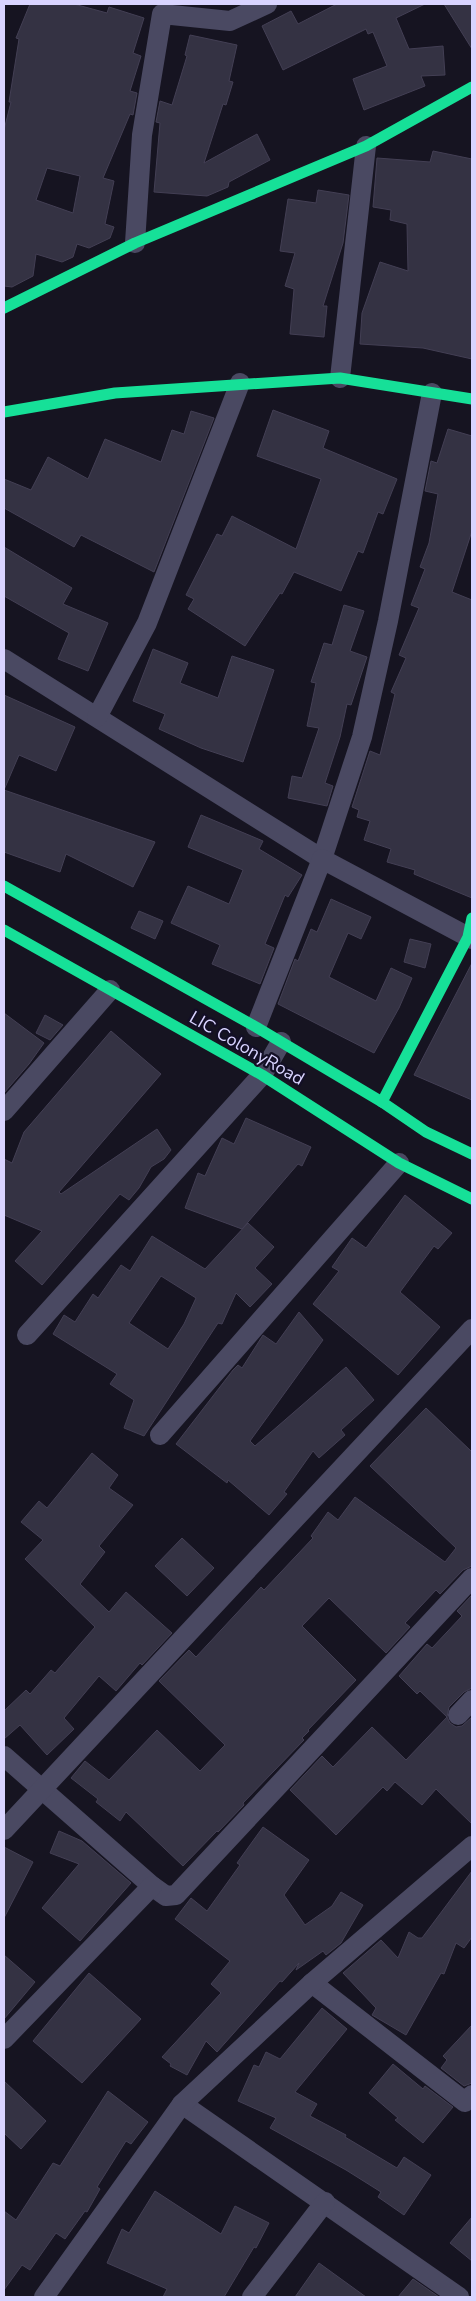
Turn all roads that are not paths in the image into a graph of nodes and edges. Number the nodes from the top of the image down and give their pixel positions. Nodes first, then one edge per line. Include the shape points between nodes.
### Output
1 (267, 4) edge
2 (163, 9) edge
3 (472, 87) edge
4 (366, 146) junction
5 (135, 243) junction
6 (4, 308) edge
7 (340, 378) junction
8 (240, 383) junction
9 (432, 393) junction
10 (472, 399) edge
11 (4, 412) edge
12 (4, 659) edge
13 (97, 717) junction
14 (322, 859) junction
15 (4, 886) edge
16 (4, 930) edge
17 (471, 931) edge
18 (110, 990) junction
19 (256, 1026) junction
20 (281, 1042) junction
21 (262, 1075) junction
22 (382, 1102) junction
23 (4, 1112) edge
24 (472, 1154) edge
25 (399, 1162) junction
26 (472, 1199) edge
27 (472, 1329) edge
28 (27, 1335) dead end
29 (160, 1435) dead end
30 (472, 1578) edge
31 (472, 1700) edge
32 (458, 1715) dead end
33 (4, 1756) edge
34 (41, 1789) junction
35 (4, 1830) edge
36 (472, 1846) edge
37 (152, 1886) junction
38 (312, 1983) junction
39 (4, 2039) edge
40 (472, 2095) edge
41 (182, 2104) junction
42 (324, 2202) junction
43 (44, 2297) edge
44 (252, 2297) edge
45 (460, 2297) edge

1 - 2 street via 230,21
2 - 5 street via 142,135
3 - 4 street
4 - 5 street
4 - 7 street
5 - 6 street
7 - 8 street
7 - 9 street
8 - 11 street via 101,394
8 - 13 street via 147,623
9 - 10 street
9 - 14 street via 362,737
12 - 13 street
13 - 14 street
14 - 17 street
14 - 19 street
15 - 19 street, LIC ColonyRoad
16 - 18 street, LIC ColonyRoad
17 - 22 street
18 - 21 street, LIC ColonyRoad
18 - 23 street
19 - 20 street, LIC ColonyRoad
20 - 21 street
20 - 22 street, LIC ColonyRoad
21 - 25 street, LIC ColonyRoad
21 - 28 street
22 - 24 street, LIC ColonyRoad via 426,1132
25 - 26 street, LIC ColonyRoad
25 - 29 street
27 - 34 street
30 - 37 street via 176,1895 166,1896
31 - 32 street
33 - 34 street
34 - 35 street
34 - 37 street
36 - 38 street
37 - 39 street
38 - 40 street via 464,2102
38 - 41 street
41 - 42 street
41 - 43 street
42 - 44 street
42 - 45 street

